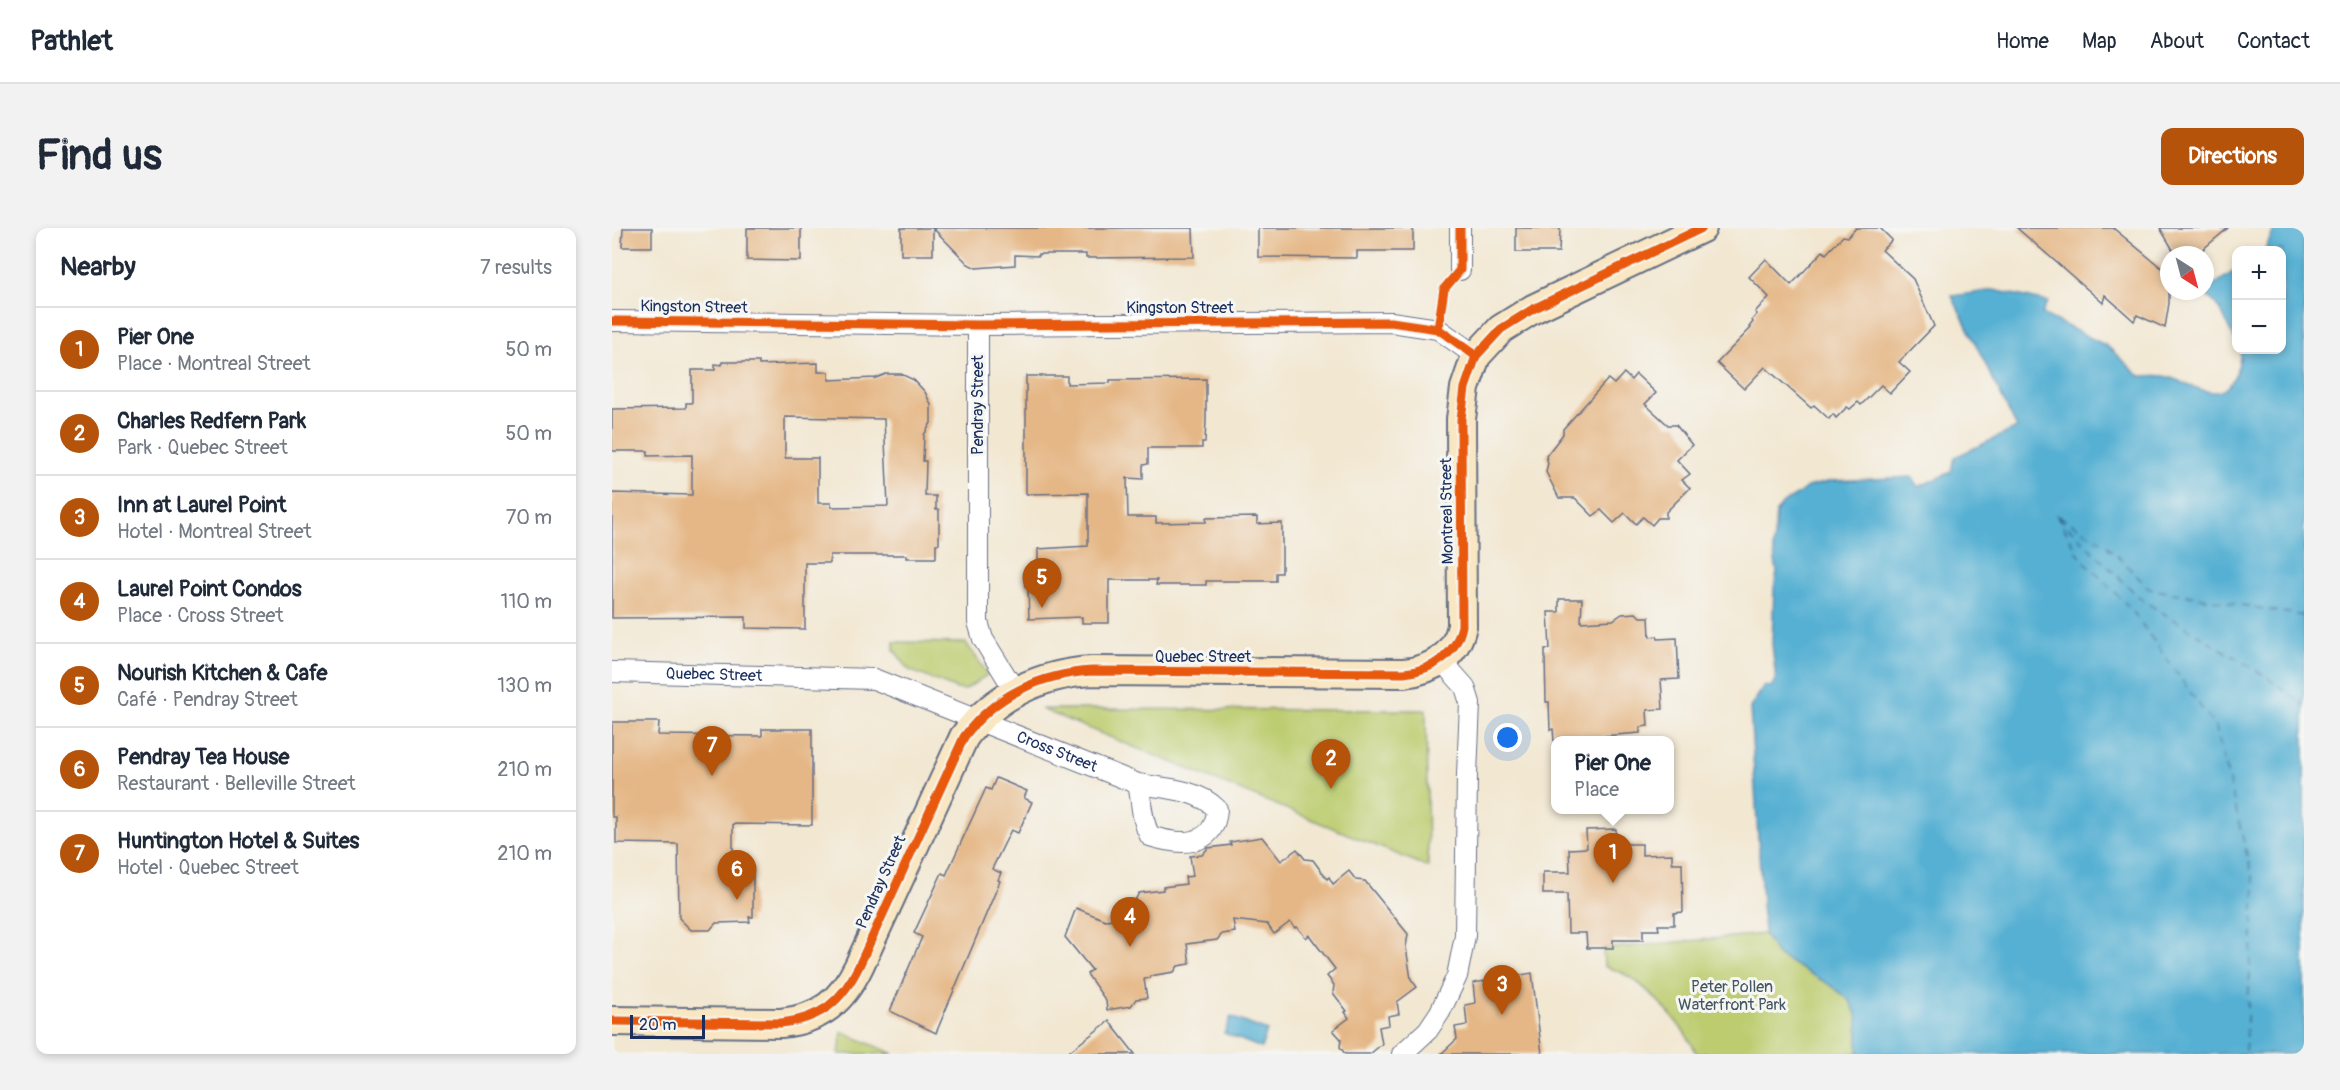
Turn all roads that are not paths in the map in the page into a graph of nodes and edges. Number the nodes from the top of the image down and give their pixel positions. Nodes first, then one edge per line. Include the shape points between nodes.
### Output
1 (1460, 228) edge
2 (1702, 228) edge
3 (1460, 270) dead end
4 (612, 321) edge
5 (978, 324) junction
6 (1476, 356) junction
7 (1441, 660) junction
8 (612, 672) edge
9 (1015, 691) junction
10 (976, 720) junction
11 (1138, 784) dead end
12 (612, 1021) edge
13 (1402, 1054) edge

1 - 3 street
2 - 6 street via 1517,318
4 - 5 street, Kingston Street
5 - 6 street, Kingston Street via 1392,322 1438,328
5 - 9 street, Pendray Street via 978,622 983,639
6 - 7 street, Montreal Street via 1465,388 1461,419 1462,626 1456,645
7 - 9 street, Quebec Street via 1404,673 1071,672
7 - 13 street via 1465,687 1470,703 1465,936 1457,976 1440,1011
8 - 10 street, Quebec Street via 874,679
9 - 10 street, Quebec Street
10 - 11 street, Cross Street
10 - 12 street, Pendray Street via 956,753 852,981 828,1007 799,1021 781,1023

